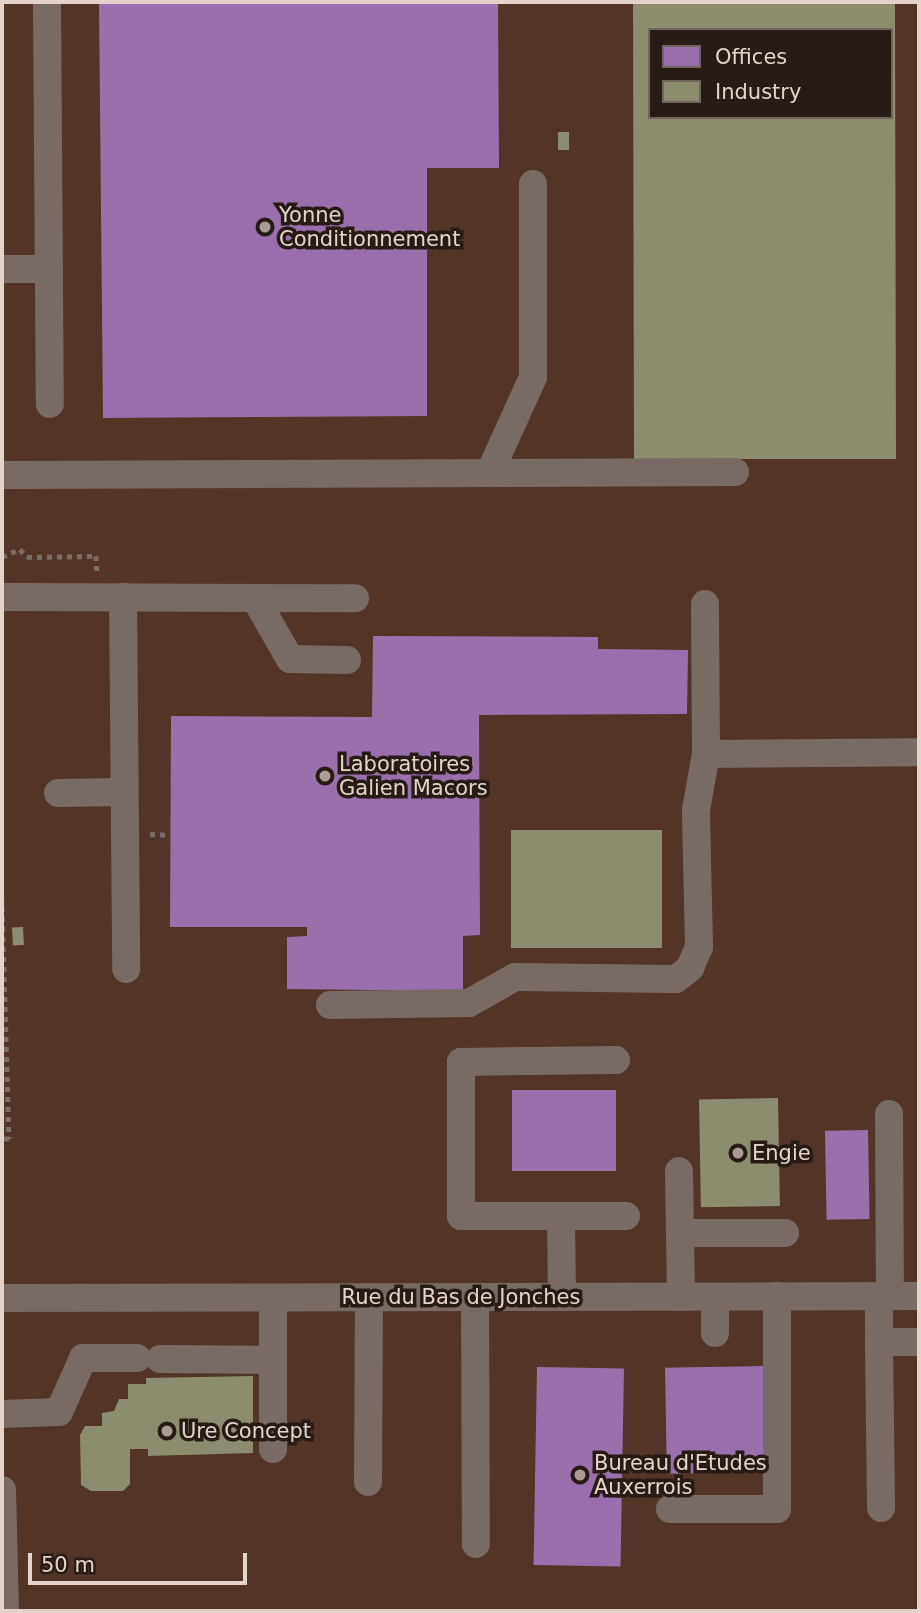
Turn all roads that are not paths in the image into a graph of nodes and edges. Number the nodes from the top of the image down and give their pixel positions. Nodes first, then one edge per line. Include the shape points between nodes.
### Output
1 (47, 2) edge
2 (533, 184) dead end
3 (2, 269) edge
4 (49, 269) junction
5 (50, 404) dead end
6 (735, 471) dead end
7 (490, 472) junction
8 (2, 475) edge
9 (2, 597) edge
10 (123, 597) junction
11 (255, 598) junction
12 (355, 598) dead end
13 (705, 604) dead end
14 (347, 660) dead end
15 (919, 752) edge
16 (706, 754) junction
17 (124, 792) junction
18 (58, 793) dead end
19 (125, 970) dead end
20 (330, 1005) dead end
21 (616, 1060) dead end
22 (889, 1114) dead end
23 (679, 1171) dead end
24 (561, 1216) junction
25 (626, 1216) dead end
26 (680, 1233) junction
27 (785, 1233) dead end
28 (777, 1296) junction
29 (885, 1296) junction
30 (919, 1296) edge
31 (369, 1297) junction
32 (475, 1297) junction
33 (562, 1297) junction
34 (681, 1297) junction
35 (715, 1297) junction
36 (2, 1298) edge
37 (273, 1298) junction
38 (715, 1333) dead end
39 (880, 1342) junction
40 (919, 1342) edge
41 (273, 1360) junction
42 (2, 1414) edge
43 (273, 1449) dead end
44 (368, 1482) dead end
45 (2, 1490) edge
46 (881, 1508) dead end
47 (670, 1509) dead end
48 (476, 1544) dead end
49 (5, 1611) edge

1 - 4 street
2 - 7 street via 533,377
3 - 4 street
4 - 5 street
6 - 7 street
7 - 8 street
9 - 10 street
10 - 11 street
10 - 17 street
11 - 12 street
11 - 14 street via 290,659
13 - 16 street
15 - 16 street
16 - 20 street via 696,810 699,947 690,968 676,979 516,977 469,1003
17 - 18 street
17 - 19 street
21 - 24 street via 461,1062 461,1216
22 - 29 street
23 - 26 street
24 - 25 street
24 - 33 street
26 - 27 street
26 - 34 street
28 - 29 street, Rue du Bas de Jonches
28 - 35 street, Rue du Bas de Jonches
28 - 47 street via 777,1510
29 - 30 street, Rue du Bas de Jonches
29 - 39 street
31 - 32 street, Rue du Bas de Jonches
31 - 37 street, Rue du Bas de Jonches
31 - 44 street
32 - 33 street, Rue du Bas de Jonches
32 - 48 street
33 - 34 street, Rue du Bas de Jonches
34 - 35 street, Rue du Bas de Jonches
35 - 38 street
36 - 37 street, Rue du Bas de Jonches
37 - 41 street
39 - 40 street
39 - 46 street
41 - 42 street via 83,1358 59,1412
41 - 43 street
45 - 49 street

